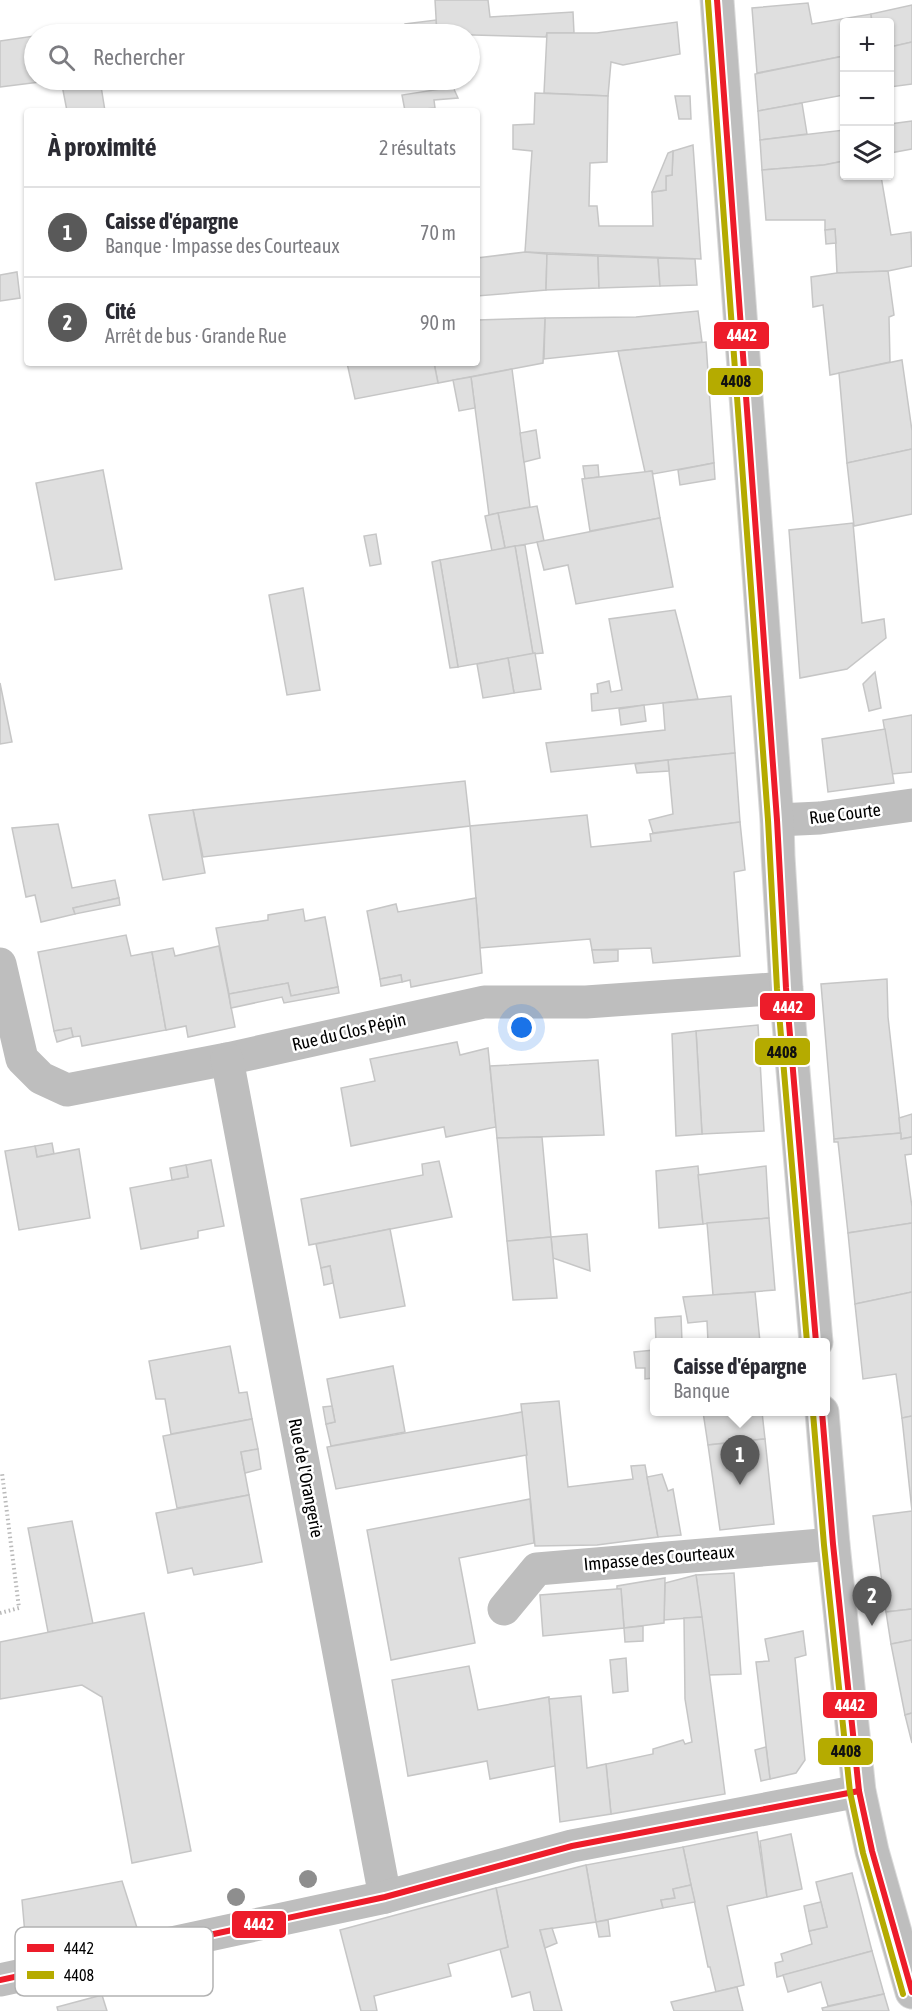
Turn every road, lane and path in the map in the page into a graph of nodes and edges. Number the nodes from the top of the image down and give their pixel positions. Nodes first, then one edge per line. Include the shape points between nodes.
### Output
1 (717, 0) edge
2 (912, 805) edge
3 (777, 820) junction
4 (0, 964) edge
5 (786, 988) junction
6 (227, 1059) junction
7 (816, 1338) edge
8 (822, 1416) edge
9 (2, 1473) dead end
10 (833, 1544) junction
11 (504, 1609) dead end
12 (0, 1613) edge
13 (860, 1791) junction
14 (385, 1897) junction
15 (213, 1934) edge
16 (15, 1977) edge
17 (0, 1980) edge
18 (912, 1992) edge

1 - 3 street
2 - 3 street, Rue Courte
3 - 5 street
4 - 6 street, Rue du Clos Pépin via 22,1059 41,1078 67,1090
5 - 6 street, Rue du Clos Pépin via 586,1002 484,1002
5 - 7 street
6 - 14 street, Rue de l'Orangerie
8 - 10 street
9 - 12 path via 19,1608
10 - 11 street, Impasse des Courteaux via 537,1569
10 - 13 street
13 - 14 street via 572,1846
13 - 18 street via 872,1851
14 - 15 street
16 - 17 street

